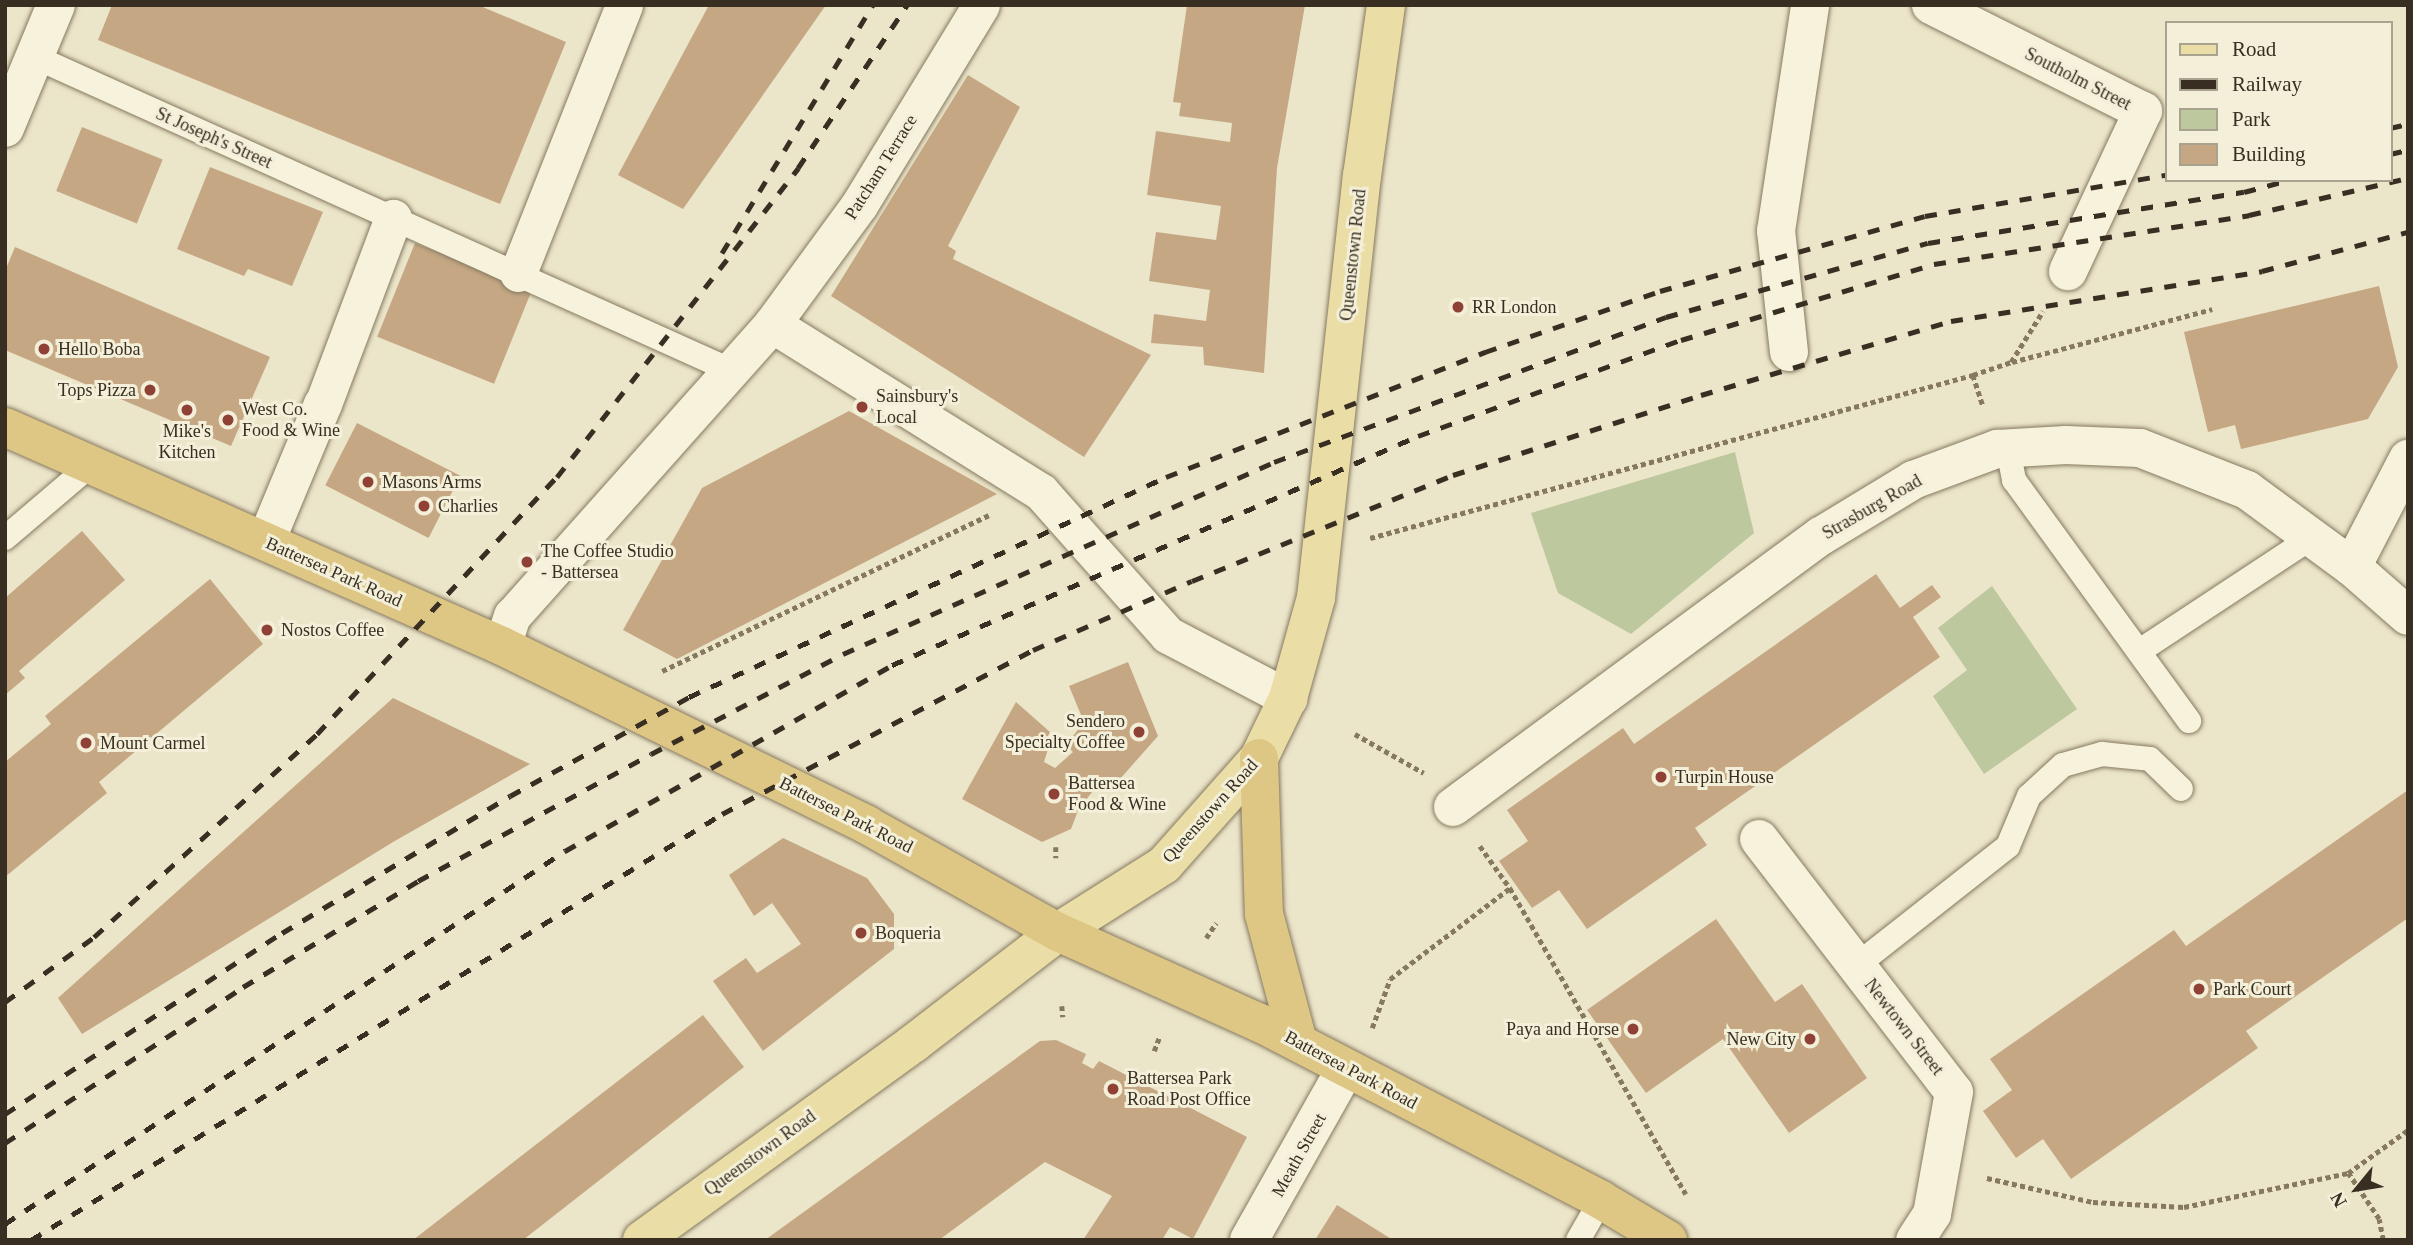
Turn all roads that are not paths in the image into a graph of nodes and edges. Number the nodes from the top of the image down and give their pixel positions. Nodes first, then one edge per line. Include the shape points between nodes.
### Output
1 (56, 5) edge
2 (624, 5) edge
3 (981, 5) edge
4 (1387, 5) edge
5 (1810, 5) edge
6 (1931, 5) edge
7 (35, 57) junction
8 (5, 128) edge
9 (393, 218) junction
10 (2068, 271) road end
11 (518, 273) junction
12 (772, 324) junction
13 (1789, 352) dead end
14 (732, 371) junction
15 (323, 404) joint
16 (5, 427) edge
17 (2008, 449) junction
18 (2408, 459) edge
19 (92, 464) junction
20 (5, 538) edge
21 (2311, 538) junction
22 (266, 541) junction
23 (2352, 567) junction
24 (2408, 616) edge
25 (502, 646) junction
26 (2141, 650) junction
27 (1288, 698) junction
28 (2189, 721) dead end
29 (1259, 758) junction
30 (2180, 789) dead end
31 (1453, 807) road end
32 (1759, 839) dead end
33 (1058, 932) junction
34 (1857, 965) junction
35 (1298, 1042) junction
36 (1353, 1071) junction
37 (1601, 1200) junction
38 (642, 1240) edge
39 (1249, 1240) edge
40 (1578, 1240) edge
41 (1668, 1240) edge
42 (1914, 1240) edge

1 - 7 street
2 - 11 street
3 - 12 street, Patcham Terrace via 859,205
4 - 27 main road, Queenstown Road via 1362,176 1316,598
5 - 13 street via 1776,231
6 - 10 street, Southolm Street via 2143,111
7 - 8 street
7 - 9 lane, St Joseph's Street
9 - 11 lane, St Joseph's Street
9 - 15 street
11 - 14 lane, St Joseph's Street
12 - 14 street, Patcham Terrace
12 - 27 street via 1041,492 1168,635
14 - 25 street, Patcham Terrace via 512,616
15 - 22 street
16 - 19 highway, Battersea Park Road
17 - 21 street, Strasburg Road via 2066,445 2140,448 2247,490
17 - 26 lane via 2014,480
17 - 31 street, Strasburg Road via 1913,480 1821,536
18 - 23 street
19 - 20 lane
19 - 22 highway, Battersea Park Road
21 - 23 street, Strasburg Road
21 - 26 lane
22 - 25 highway, Battersea Park Road
23 - 24 street, Strasburg Road
25 - 33 highway, Battersea Park Road via 867,825
26 - 28 lane
27 - 29 main road, Queenstown Road
29 - 33 main road, Queenstown Road via 1164,865
29 - 35 highway via 1264,914
30 - 34 lane via 2150,759 2102,754 2063,765 2029,796 2008,846
32 - 34 street, Newtown Street
33 - 35 highway, Battersea Park Road via 1183,985
33 - 38 main road, Queenstown Road
34 - 42 street, Newtown Street via 1954,1092 1932,1214
35 - 36 highway, Battersea Park Road
36 - 37 highway, Battersea Park Road
36 - 39 street, Meath Street
37 - 40 lane
37 - 41 highway, Battersea Park Road

